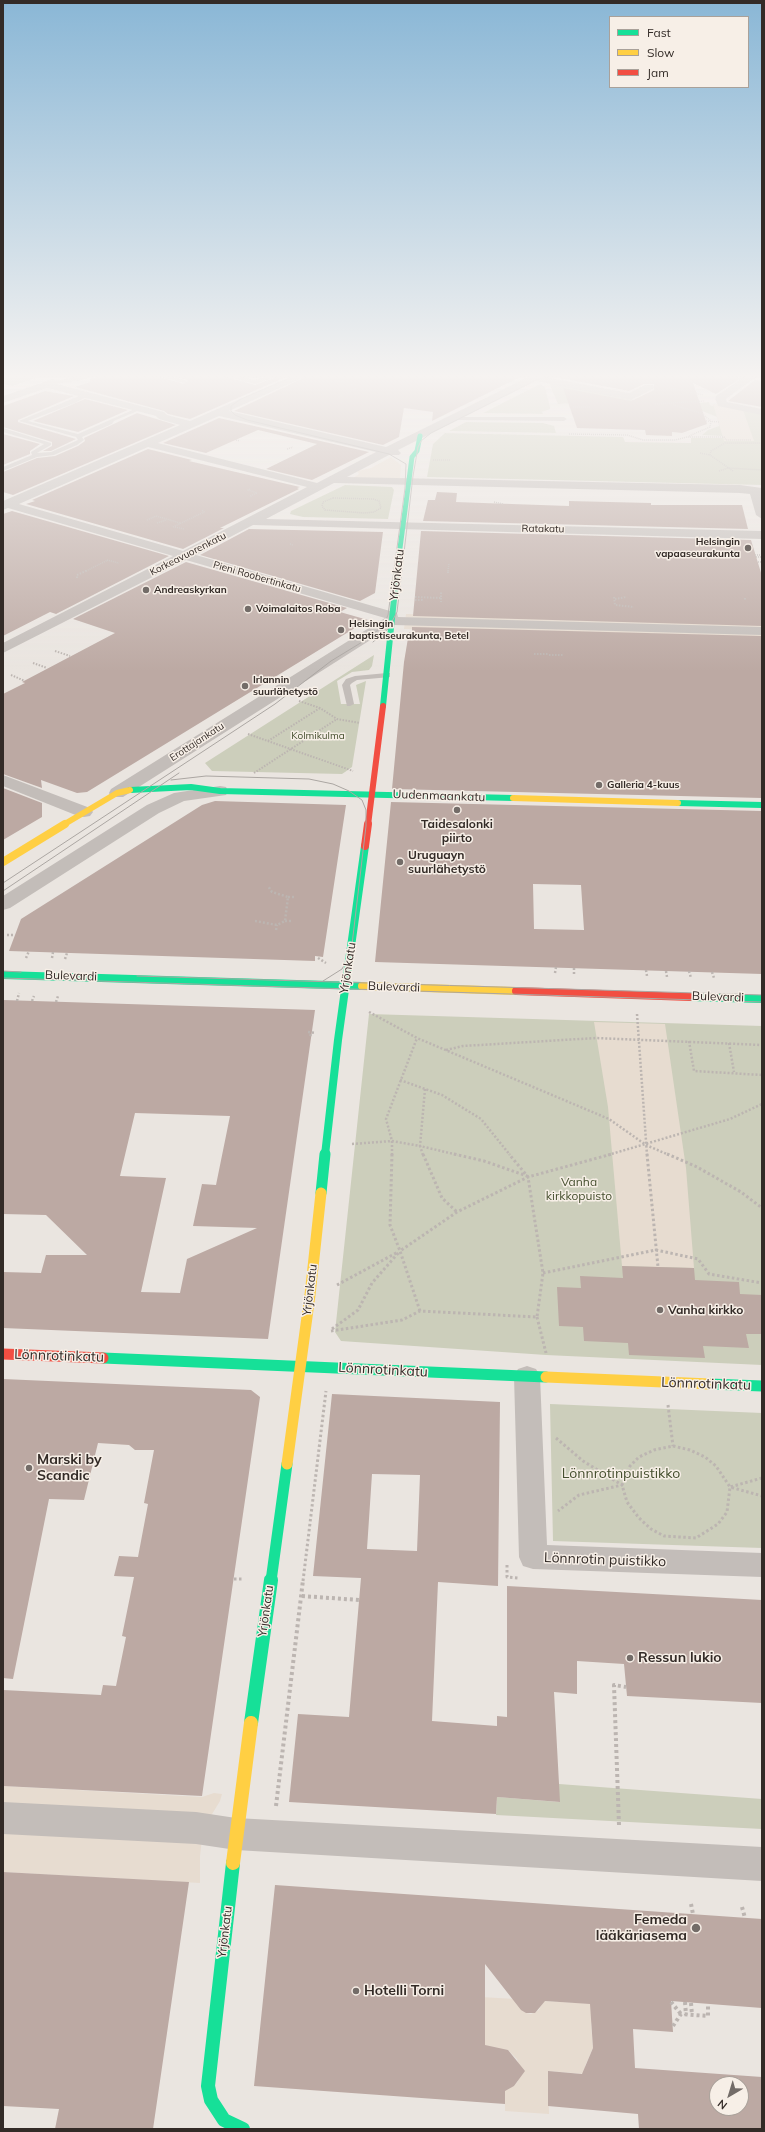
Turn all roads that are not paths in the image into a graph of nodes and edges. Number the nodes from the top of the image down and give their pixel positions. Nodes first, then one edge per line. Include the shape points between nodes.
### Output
1 (79, 472) edge
2 (263, 472) edge
3 (348, 472) edge
4 (410, 472) edge
5 (334, 480) junction
6 (409, 482) junction
7 (320, 487) junction
8 (759, 492) edge
9 (5, 505) edge
10 (762, 515) edge
11 (251, 522) junction
12 (403, 526) junction
13 (762, 535) edge
14 (184, 556) junction
15 (410, 621) junction
16 (759, 628) edge
17 (3, 649) edge
18 (387, 675) junction
19 (350, 704) dead end
20 (3, 780) edge
21 (220, 791) junction
22 (117, 793) junction
23 (371, 794) junction
24 (762, 805) edge
25 (84, 812) junction
26 (3, 862) edge
27 (3, 904) edge
28 (3, 975) edge
29 (346, 986) junction
30 (762, 999) edge
31 (3, 1354) edge
32 (300, 1366) junction
33 (527, 1376) junction
34 (762, 1386) edge
35 (762, 1565) edge
36 (3, 1818) edge
37 (236, 1834) junction
38 (762, 1864) edge
39 (242, 2129) edge

1 - 9 street
2 - 7 street
3 - 5 street, Korkeavuorenkatu
4 - 6 street, Yrjönkatu
5 - 6 street
5 - 7 street, Korkeavuorenkatu
6 - 8 street via 733,489
6 - 12 street, Yrjönkatu
7 - 11 street, Korkeavuorenkatu
8 - 10 street
9 - 14 street, Pieni Roobertinkatu
11 - 12 street, Ratakatu
11 - 14 street, Korkeavuorenkatu
12 - 13 street, Ratakatu
12 - 15 street, Yrjönkatu
14 - 15 street, Pieni Roobertinkatu
14 - 17 street, Korkeavuorenkatu
15 - 16 street, Pieni Roobertinkatu via 549,624 642,622
15 - 18 street, Yrjönkatu
15 - 22 street, Erottajankatu via 280,689
18 - 19 lane via 355,678 349,681 346,684
18 - 23 street, Yrjönkatu
20 - 25 street
21 - 22 street, Uudenmaankatu via 178,787 135,789
21 - 23 street, Uudenmaankatu
21 - 27 street via 180,797 153,809
22 - 25 street, Erottajankatu
23 - 24 street, Uudenmaankatu
23 - 29 street, Yrjönkatu
25 - 26 street, Erottajankatu
28 - 29 street, Bulevardi
29 - 30 street, Bulevardi
29 - 32 street, Yrjönkatu
31 - 32 street, Lönnrotinkatu
32 - 33 street, Lönnrotinkatu
32 - 37 street, Yrjönkatu
33 - 34 street, Lönnrotinkatu
33 - 35 street, Lönnrotin puistikko via 534,1558
36 - 37 street via 196,1828
37 - 38 street
37 - 39 street, Yrjönkatu via 208,2086 211,2100 224,2120

